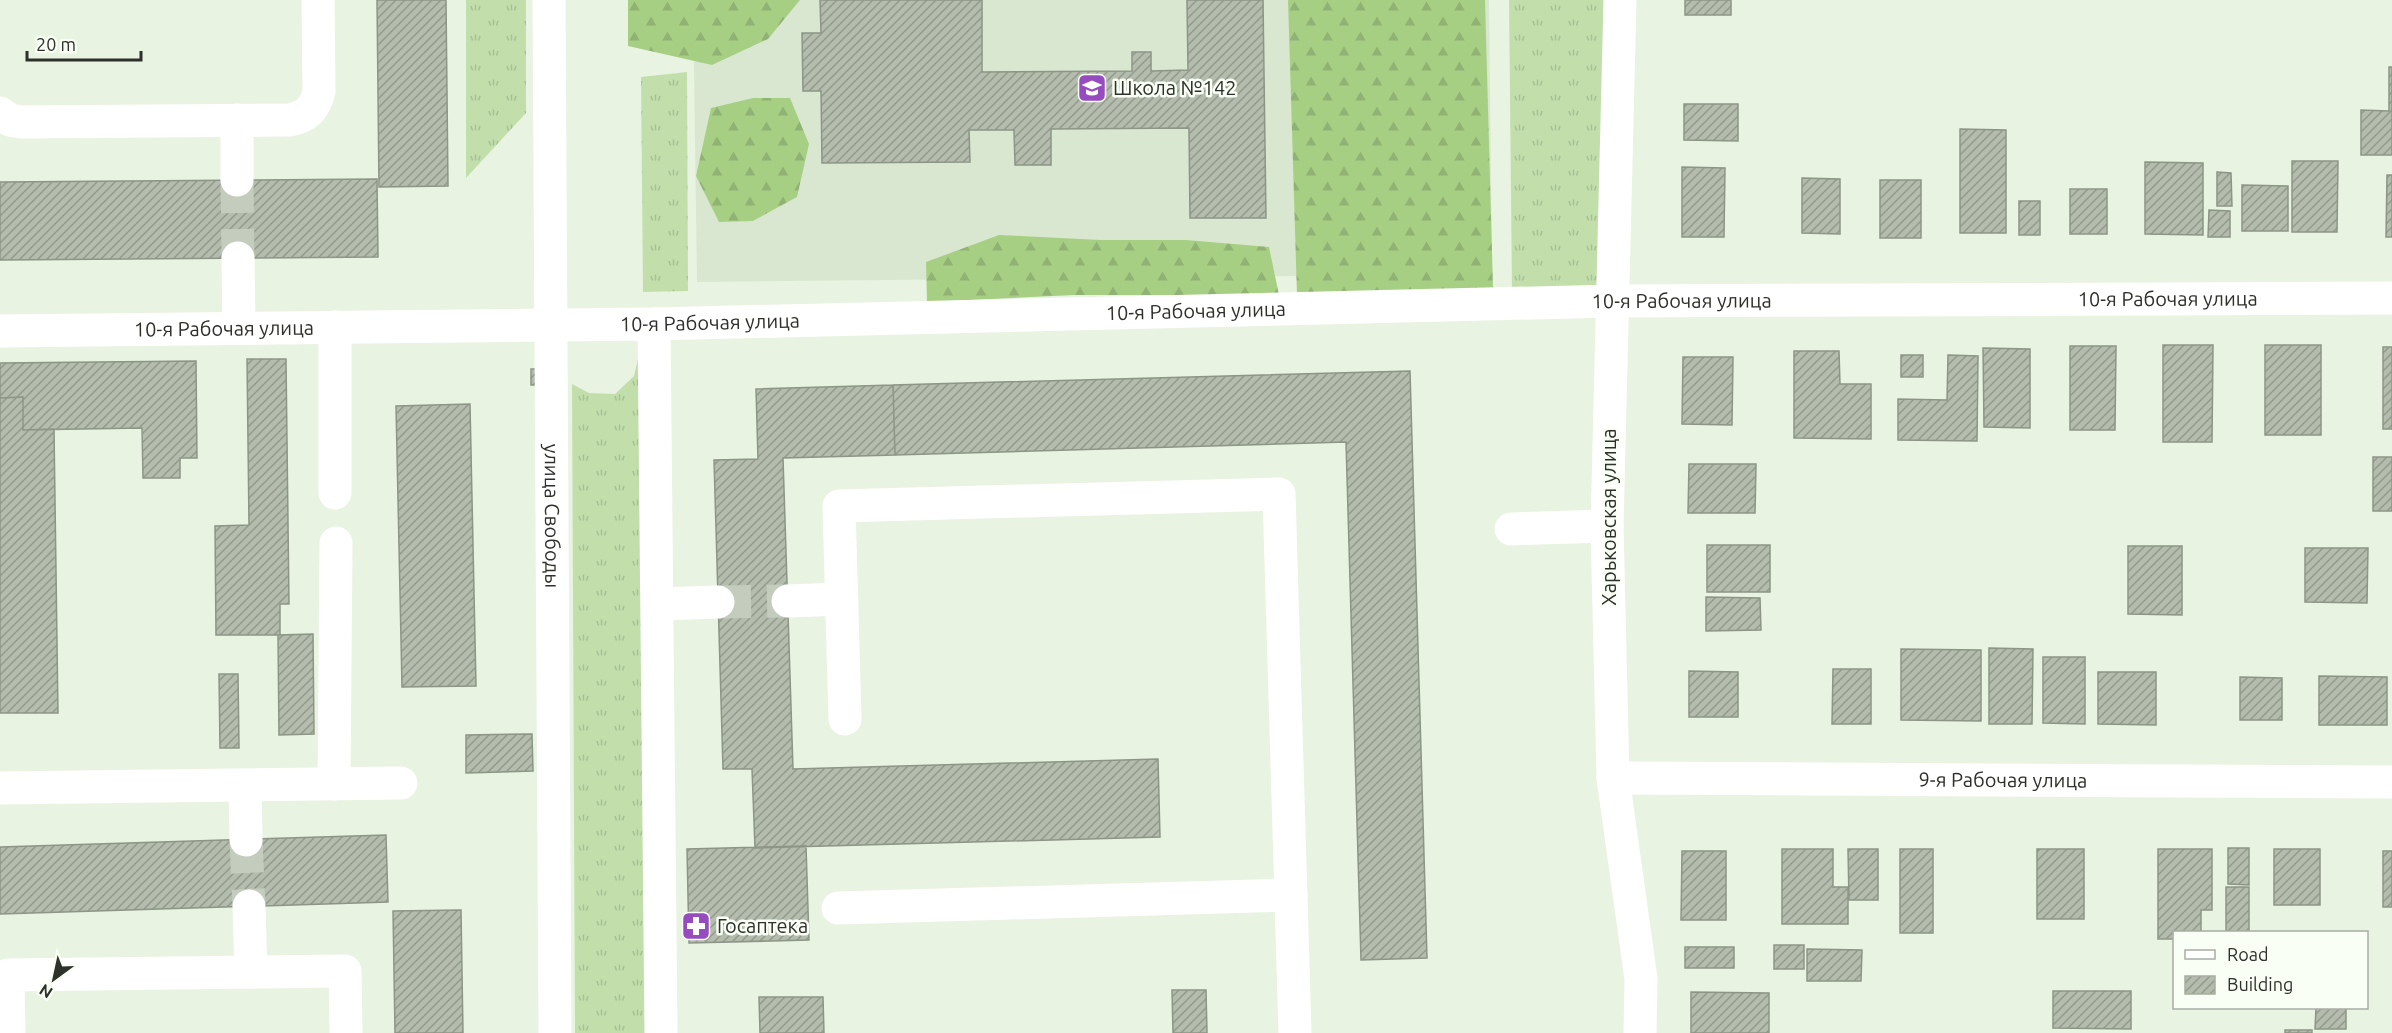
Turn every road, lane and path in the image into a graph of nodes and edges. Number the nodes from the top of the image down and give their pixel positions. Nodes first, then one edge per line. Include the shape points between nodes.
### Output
1 (318, 0) edge
2 (549, 0) edge
3 (1620, 0) edge
4 (0, 113) edge
5 (237, 120) junction
6 (237, 180) tunnel mouth
7 (238, 258) tunnel mouth
8 (2392, 298) edge
9 (1613, 301) junction
10 (654, 324) junction
11 (551, 325) junction
12 (335, 327) junction
13 (239, 328) junction
14 (0, 331) edge
15 (335, 493) dead end
16 (1607, 526) junction
17 (1511, 529) dead end
18 (336, 543) dead end
19 (842, 599) junction
20 (788, 601) tunnel mouth
21 (718, 603) tunnel mouth
22 (658, 604) junction
23 (845, 719) dead end
24 (1613, 778) junction
25 (2392, 782) edge
26 (401, 783) dead end
27 (334, 784) junction
28 (245, 785) junction
29 (0, 788) edge
30 (246, 840) tunnel mouth
31 (1291, 895) junction
32 (249, 906) tunnel mouth
33 (838, 908) dead end
34 (251, 972) junction
35 (9, 1033) edge
36 (346, 1033) edge
37 (555, 1033) edge
38 (661, 1033) edge
39 (1295, 1033) edge
40 (1640, 1033) edge

1 - 5 street via 319,91 311,111 290,120
2 - 11 street, улица Свободы
3 - 9 street, Харьковская улица
4 - 5 street via 21,122
5 - 6 street
7 - 13 street
8 - 9 street, 10-я Рабочая улица
9 - 10 street, 10-я Рабочая улица
9 - 16 street, Харьковская улица
10 - 11 street, 10-я Рабочая улица
10 - 22 street
11 - 12 street, 10-я Рабочая улица
11 - 37 street, улица Свободы
12 - 13 street, 10-я Рабочая улица
12 - 15 street
13 - 14 street, 10-я Рабочая улица
16 - 17 street
16 - 24 street, Харьковская улица
18 - 27 street
19 - 20 street
19 - 23 street
19 - 31 street via 839,506 1279,494
21 - 22 street
22 - 38 street
24 - 25 street, 9-я Рабочая улица
24 - 40 street, Харьковская улица via 1641,979
26 - 27 street
27 - 28 street
28 - 29 street
28 - 30 street
31 - 33 street
31 - 39 street
32 - 34 street
34 - 35 street via 8,975
34 - 36 street via 345,971

